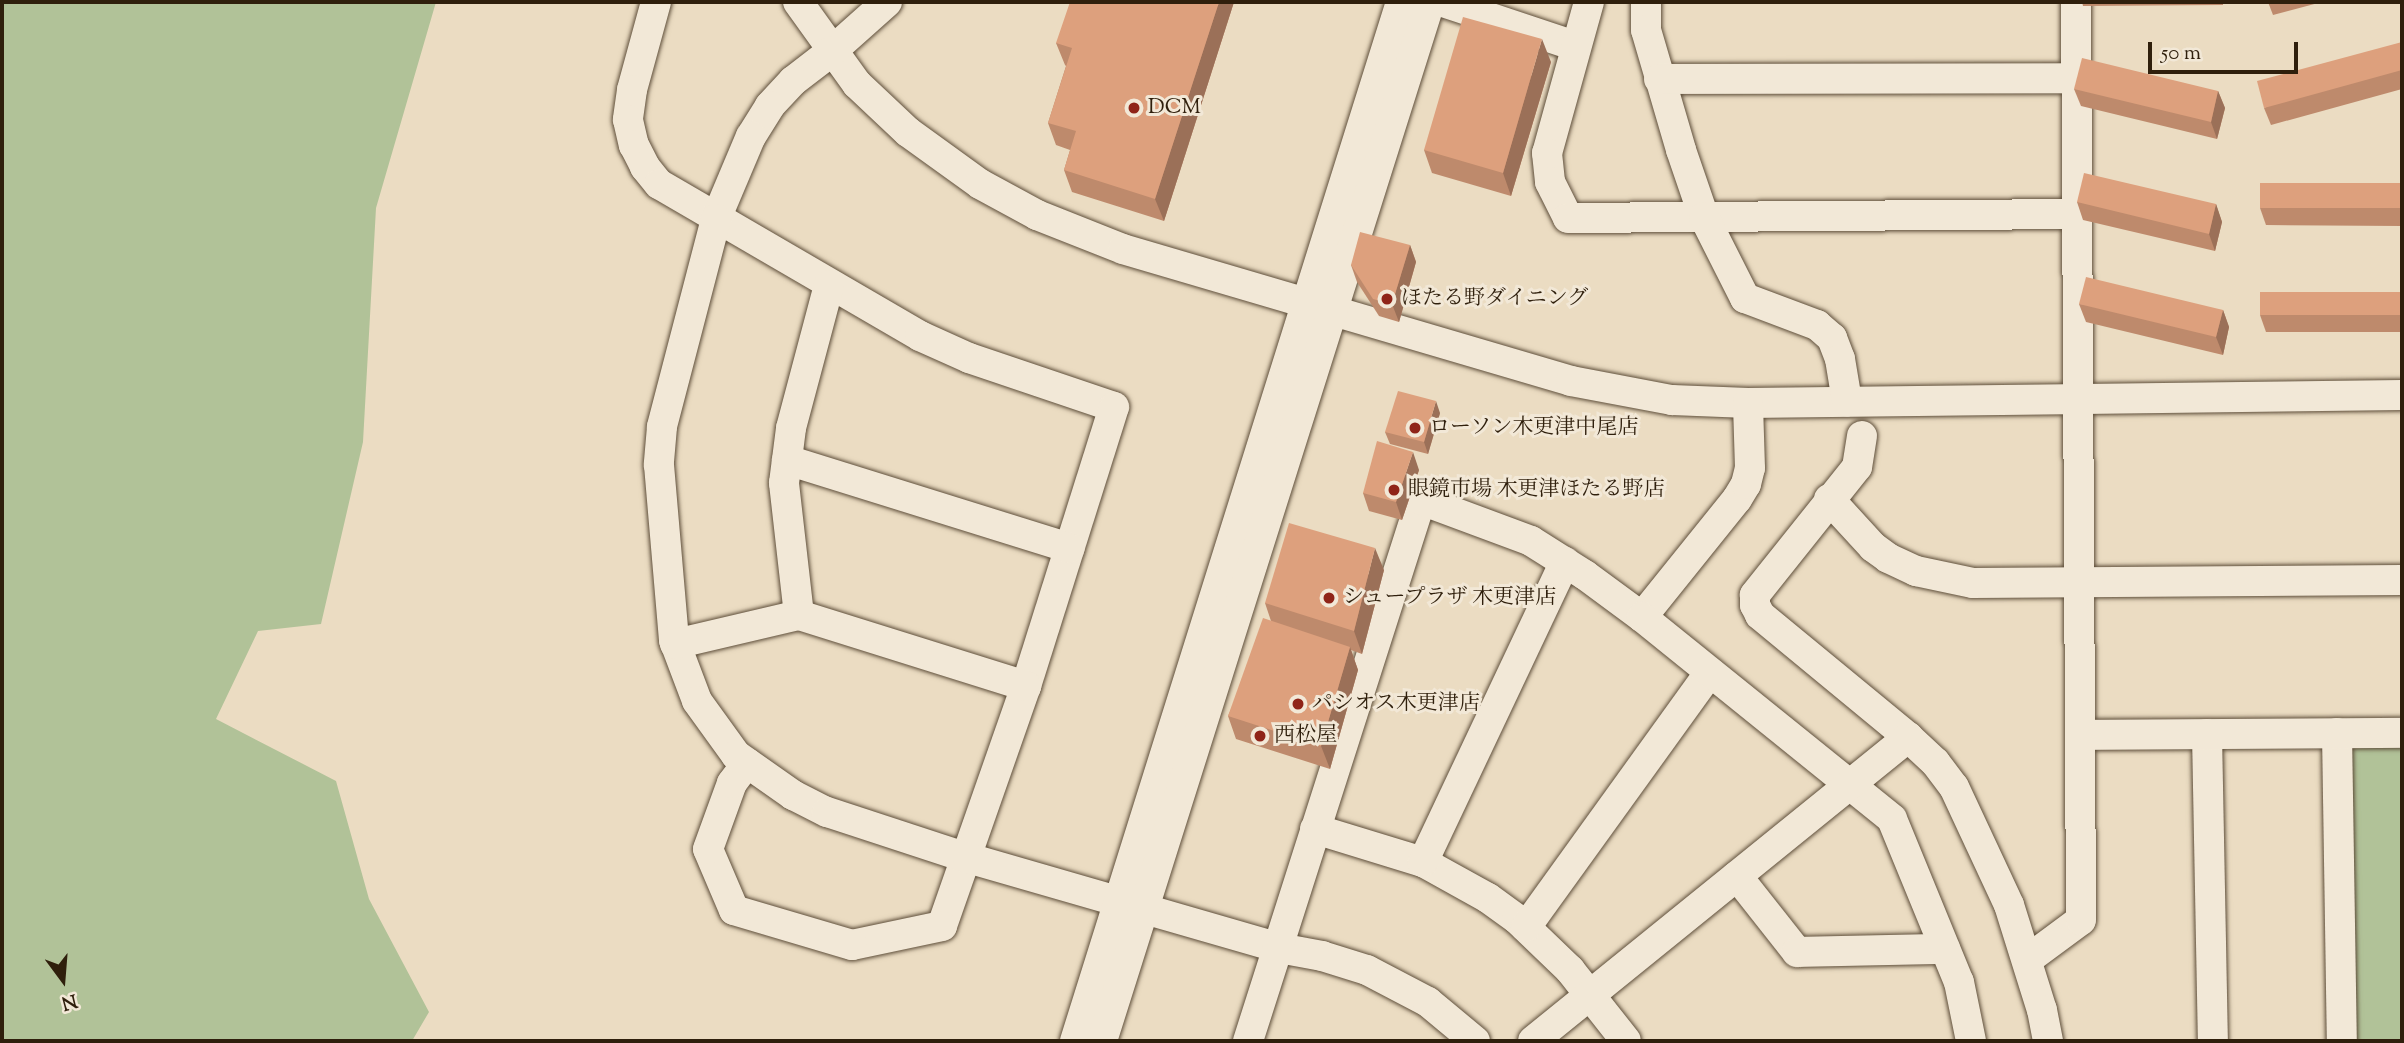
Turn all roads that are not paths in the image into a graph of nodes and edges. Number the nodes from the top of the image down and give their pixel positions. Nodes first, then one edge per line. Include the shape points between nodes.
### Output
1 (656, 2) edge
2 (798, 2) edge
3 (887, 2) edge
4 (1401, 2) edge
5 (1430, 2) edge
6 (1443, 2) edge
7 (1589, 2) edge
8 (1646, 2) edge
9 (2076, 2) edge
10 (1575, 46) junction
11 (832, 51) junction
12 (2076, 78) junction
13 (1659, 79) junction
14 (2077, 214) junction
15 (1704, 217) junction
16 (716, 219) junction
17 (829, 285) junction
18 (1319, 306) junction
19 (2402, 395) edge
20 (2076, 399) junction
21 (1847, 401) junction
22 (1748, 402) junction
23 (1862, 436) dead end
24 (787, 460) junction
25 (1829, 499) junction
26 (1070, 548) junction
27 (1565, 562) junction
28 (2402, 580) edge
29 (2078, 581) junction
30 (799, 615) junction
31 (1642, 617) junction
32 (675, 644) junction
33 (1710, 672) junction
34 (1026, 686) junction
35 (2337, 733) junction
36 (2402, 733) edge
37 (2207, 734) junction
38 (2081, 735) junction
39 (1908, 737) junction
40 (747, 763) junction
41 (1850, 784) junction
42 (1315, 829) junction
43 (968, 858) junction
44 (1423, 862) junction
45 (1737, 876) junction
46 (1130, 904) junction
47 (1526, 927) junction
48 (1279, 948) junction
49 (1945, 949) junction
50 (2027, 960) junction
51 (1591, 994) junction
52 (1074, 1041) edge
53 (1102, 1041) edge
54 (1248, 1041) edge
55 (1475, 1041) edge
56 (1533, 1041) edge
57 (1626, 1041) edge
58 (1971, 1041) edge
59 (2048, 1041) edge
60 (2213, 1041) edge
61 (2342, 1041) edge

1 - 16 street via 629,110 634,145 659,184
2 - 11 street
3 - 11 street
4 - 18 street
5 - 18 street
6 - 10 street
7 - 10 street
8 - 13 street via 1646,30
9 - 12 street
10 - 15 street via 1547,153 1550,182 1568,218
11 - 16 street via 770,106 751,136
11 - 18 street via 858,84 908,132 981,184 1037,215 1123,249
12 - 13 street
12 - 14 street
13 - 15 street
14 - 15 street
14 - 20 street
15 - 21 street via 1745,298 1817,325 1832,338
16 - 17 street
16 - 32 street via 662,427 659,485
17 - 24 street
17 - 26 street via 969,358 1114,407
18 - 22 street via 1571,381 1672,400
18 - 46 street
19 - 20 street
20 - 21 street
20 - 29 street
21 - 22 street
22 - 31 street via 1750,468 1746,484
23 - 25 street via 1857,467
24 - 26 street
24 - 30 street via 784,483
25 - 29 street via 1873,547 1916,571 1973,583
25 - 39 street via 1755,595 1755,605 1760,615
26 - 34 street
27 - 31 street
27 - 42 street via 1531,541 1421,500
27 - 44 street
28 - 29 street
29 - 38 street
30 - 32 street
30 - 34 street
31 - 33 street
32 - 40 street via 696,701 719,736
33 - 41 street
33 - 47 street
34 - 43 street
35 - 36 street
35 - 37 street
35 - 61 street
37 - 38 street
37 - 60 street
38 - 50 street via 2081,920
39 - 41 street
39 - 50 street via 1954,787 2009,905
40 - 43 street via 827,812
40 - 43 street via 732,783 708,849 734,910 852,945 942,926
41 - 45 street
41 - 49 street via 1892,818
42 - 44 street
42 - 48 street
43 - 46 street
44 - 47 street via 1488,898
45 - 49 street via 1797,951
45 - 51 street
46 - 48 street
46 - 52 street
46 - 53 street
47 - 51 street
48 - 54 street
48 - 55 street via 1367,970 1428,1002
49 - 58 street via 1959,982
50 - 59 street
51 - 56 street
51 - 57 street

